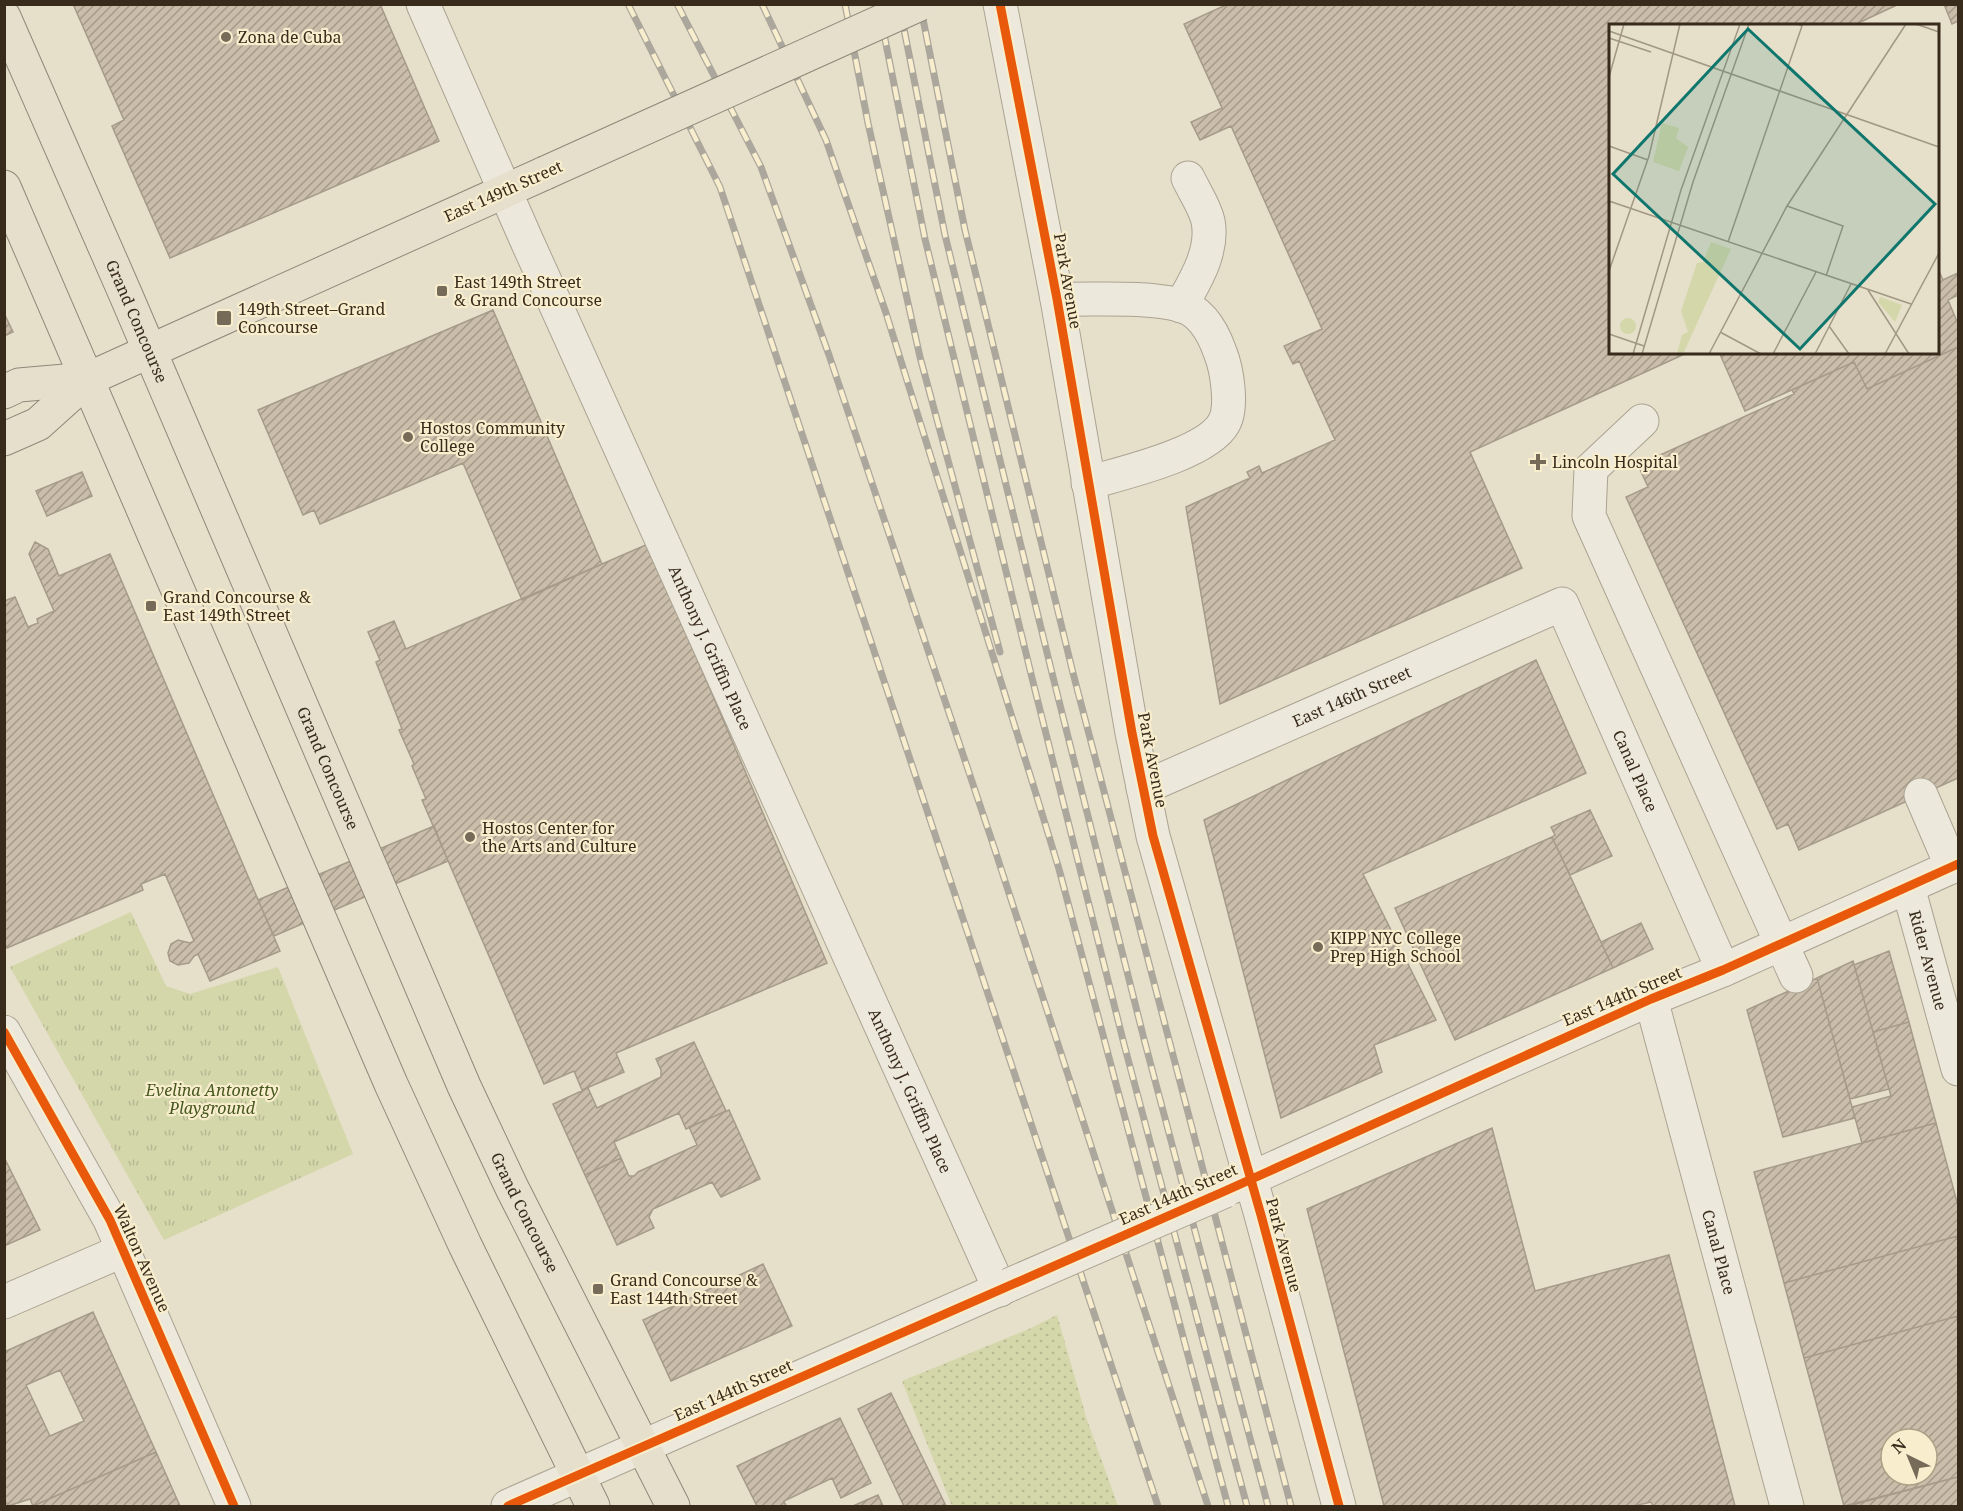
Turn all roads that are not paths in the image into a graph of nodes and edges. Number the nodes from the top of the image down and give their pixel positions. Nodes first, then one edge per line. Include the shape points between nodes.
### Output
1 (423, 4) edge
2 (920, 4) edge
3 (1000, 4) edge
4 (4, 17) edge
5 (1188, 178) dead end
6 (4, 187) edge
7 (505, 190) junction
8 (1057, 299) junction
9 (1181, 306) junction
10 (150, 352) junction
11 (88, 379) junction
12 (4, 392) edge
13 (1642, 421) dead end
14 (4, 439) edge
15 (1089, 483) junction
16 (1562, 604) joint
17 (1143, 788) junction
18 (1921, 795) dead end
19 (1955, 866) edge
20 (1908, 887) junction
21 (1781, 944) junction
22 (1723, 970) junction
23 (1796, 976) dead end
24 (1651, 999) junction
25 (4, 1032) edge
26 (1959, 1069) edge
27 (1237, 1184) junction
28 (124, 1250) junction
29 (1004, 1288) junction
30 (4, 1302) edge
31 (643, 1446) junction
32 (578, 1475) junction
33 (234, 1506) edge
34 (508, 1506) edge
35 (593, 1506) edge
36 (673, 1506) edge
37 (1339, 1506) edge
38 (1787, 1506) edge

1 - 7 street, Anthony J. Griffin Place
2 - 7 main road, East 149th Street, bridge
3 - 8 street, Park Avenue
4 - 10 main road, Grand Concourse
5 - 9 street via 1208,220 1210,241
6 - 11 main road
7 - 10 main road, East 149th Street
7 - 29 street, Anthony J. Griffin Place
8 - 9 street
8 - 15 street, Park Avenue
9 - 15 street via 1207,325 1221,353 1230,400 1224,423 1207,440 1181,455
10 - 11 main road, East 149th Street
10 - 31 main road, Grand Concourse via 474,1107
11 - 12 main road, East 149th Street via 19,385
11 - 14 main road, East 149th Street via 38,424
11 - 32 main road via 391,1084
13 - 21 street via 1591,469 1590,516
15 - 17 street, Park Avenue
16 - 17 street, East 146th Street
16 - 22 street, Canal Place
17 - 27 street, Park Avenue
18 - 19 street
19 - 20 street, East 144th Street
20 - 21 street, East 144th Street
20 - 26 street, Rider Avenue
21 - 22 street, East 144th Street
21 - 23 street
22 - 24 street, East 144th Street
24 - 27 street, East 144th Street
24 - 38 street, Canal Place
25 - 28 street, Walton Avenue via 95,1191
27 - 29 street, East 144th Street, bridge
27 - 37 street, Park Avenue
28 - 30 street
28 - 33 street, Walton Avenue
29 - 31 street, East 144th Street
31 - 32 street, East 144th Street
31 - 36 main road, Grand Concourse
32 - 34 street, East 144th Street
32 - 35 main road

